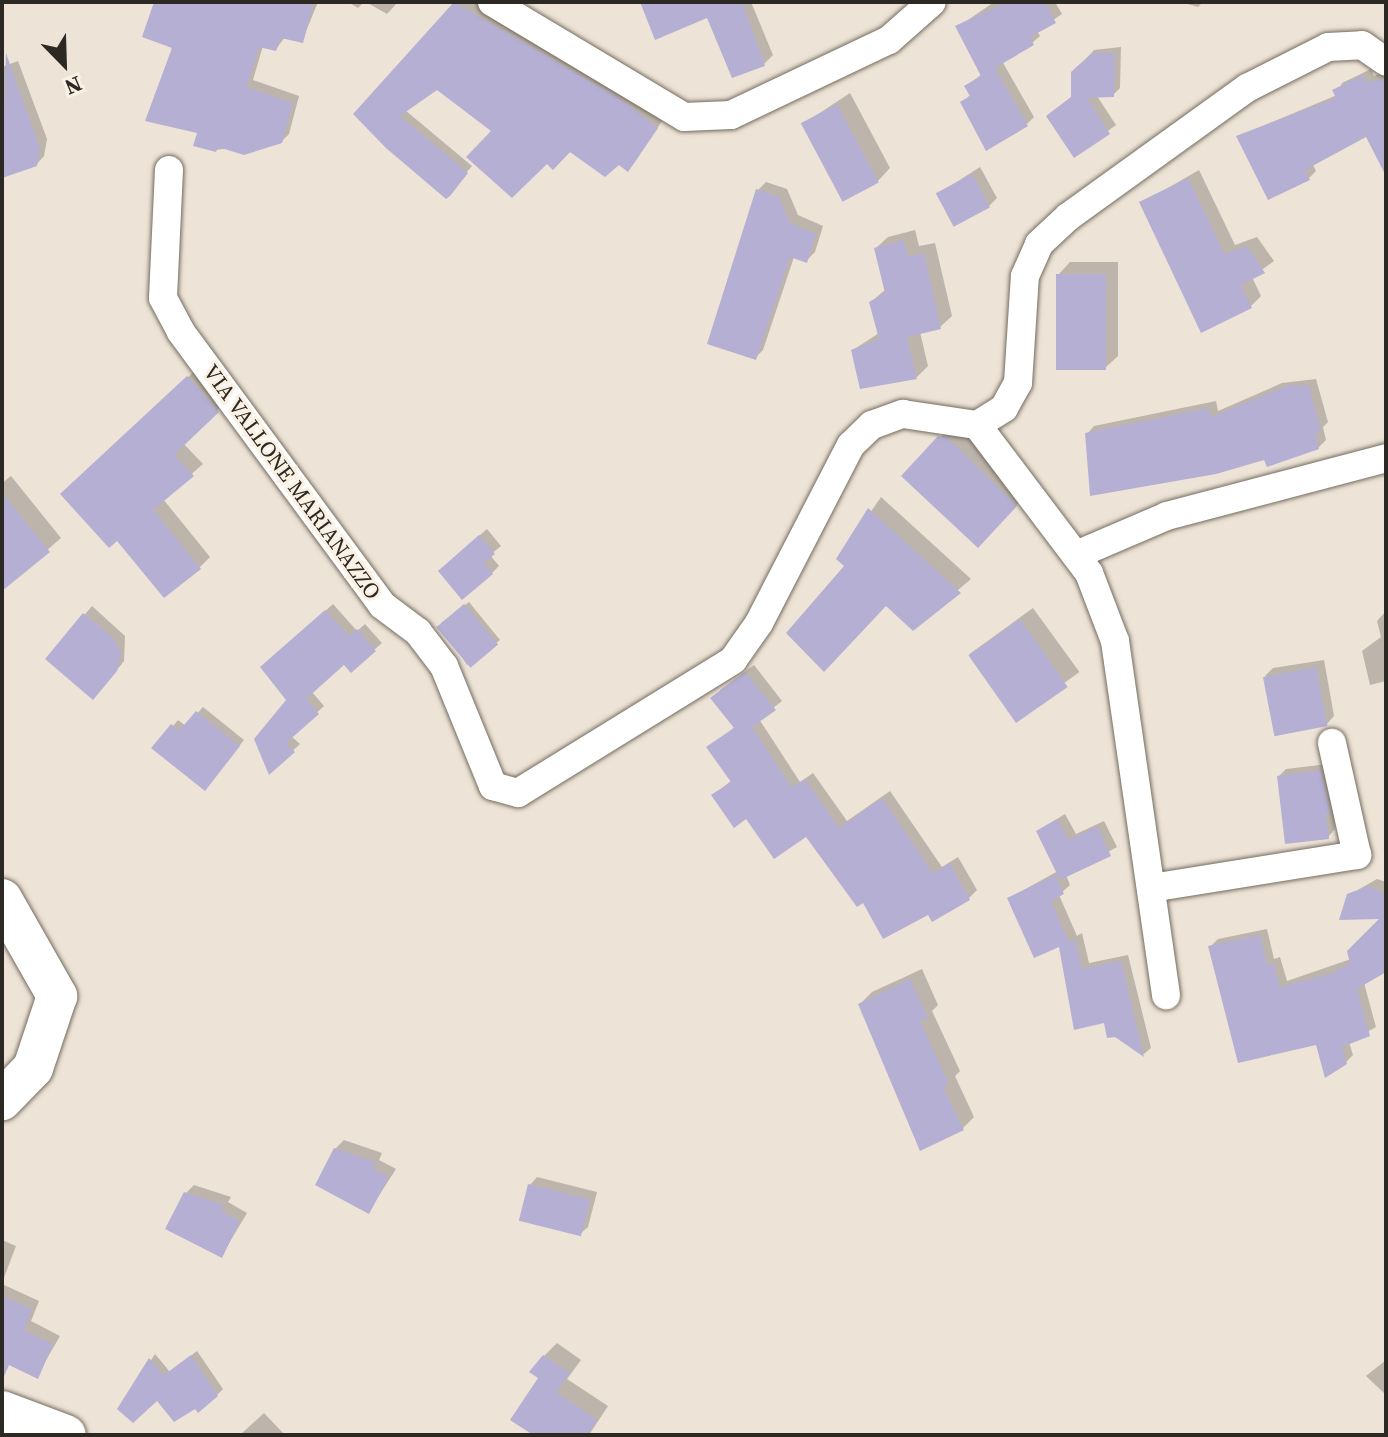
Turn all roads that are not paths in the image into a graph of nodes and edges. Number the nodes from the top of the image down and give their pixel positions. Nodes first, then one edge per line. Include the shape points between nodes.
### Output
1 (492, 2) edge
2 (932, 2) edge
3 (1386, 62) edge
4 (169, 170) dead end
5 (977, 425) junction
6 (1386, 458) edge
7 (1076, 555) junction
8 (1332, 743) dead end
9 (1151, 888) junction
10 (2, 899) edge
11 (1166, 995) dead end
12 (2, 1100) edge
13 (2, 1411) edge
14 (66, 1435) edge

1 - 2 street via 684,117 731,115 889,40
3 - 5 street via 1362,45 1328,47 1247,88 1068,217 1039,244 1025,276 1018,383 1004,408
4 - 5 street, VIA VALLONE MARIANAZZO via 163,298 175,321 382,605 418,632 444,666 493,786 518,793 733,660 759,623 851,445 872,425 903,414
5 - 7 street
6 - 7 street via 1167,516
7 - 9 street via 1089,573 1115,641
8 - 9 street via 1357,855
9 - 11 street
10 - 12 main road via 57,996 33,1068
13 - 14 main road

